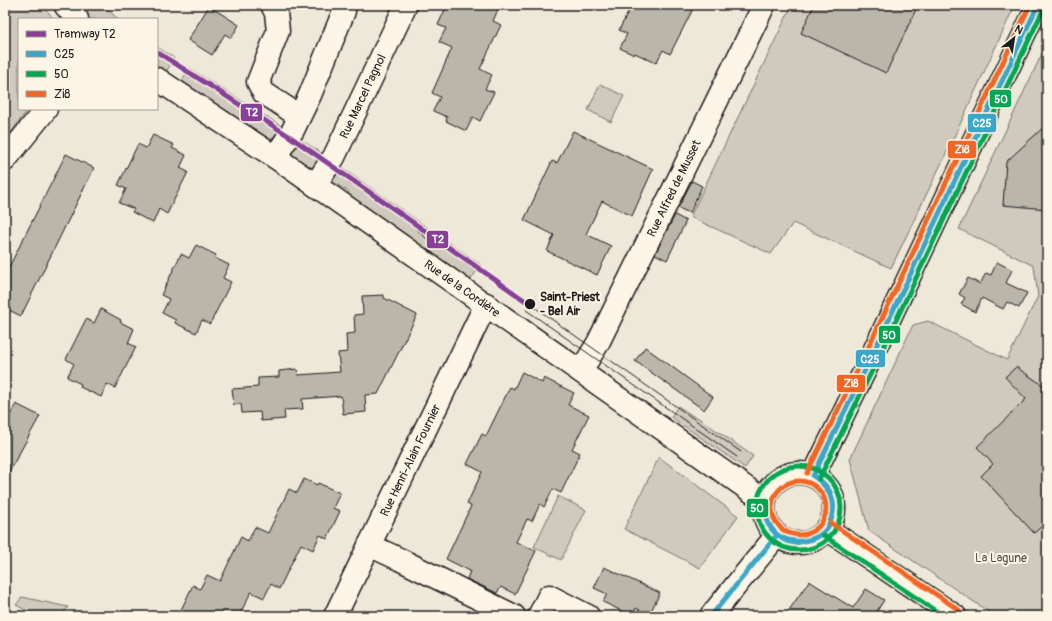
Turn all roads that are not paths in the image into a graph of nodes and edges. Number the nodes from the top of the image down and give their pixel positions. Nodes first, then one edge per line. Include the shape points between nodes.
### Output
1 (65, 5) edge
2 (272, 5) edge
3 (342, 5) edge
4 (406, 5) edge
5 (764, 5) edge
6 (1038, 5) edge
7 (76, 18) edge
8 (158, 80) edge
9 (45, 110) edge
10 (299, 116) junction
11 (275, 157) junction
12 (5, 160) edge
13 (315, 185) junction
14 (486, 304) junction
15 (581, 371) junction
16 (813, 476) junction
17 (764, 501) junction
18 (827, 529) junction
19 (777, 535) junction
20 (368, 545) junction
21 (335, 616) edge
22 (514, 616) edge
23 (539, 616) edge
24 (588, 616) edge
25 (711, 616) edge
26 (954, 616) edge

1 - 7 street
2 - 10 street via 276,13 278,31 258,82 264,93
3 - 10 street via 344,11 310,96
4 - 13 street, Rue Marcel Pagnol via 334,157
5 - 15 street, Rue Alfred de Musset via 598,343
6 - 16 street
8 - 11 street, Rue de la Cordière
9 - 12 street
10 - 11 street
11 - 13 street, Rue de la Cordière
13 - 14 street, Rue de la Cordière
14 - 15 street, Rue de la Cordière
14 - 20 street, Rue Henri-Alain Fournier
15 - 17 street, Rue de la Cordière
16 - 17 street via 791,474 776,482 769,489
16 - 18 street via 825,485 832,495 833,515
17 - 19 street via 765,517
18 - 19 street via 813,540 795,543
18 - 26 street
19 - 25 street
20 - 21 street, Rue Henri-Alain Fournier
20 - 22 street
23 - 24 street via 549,596

